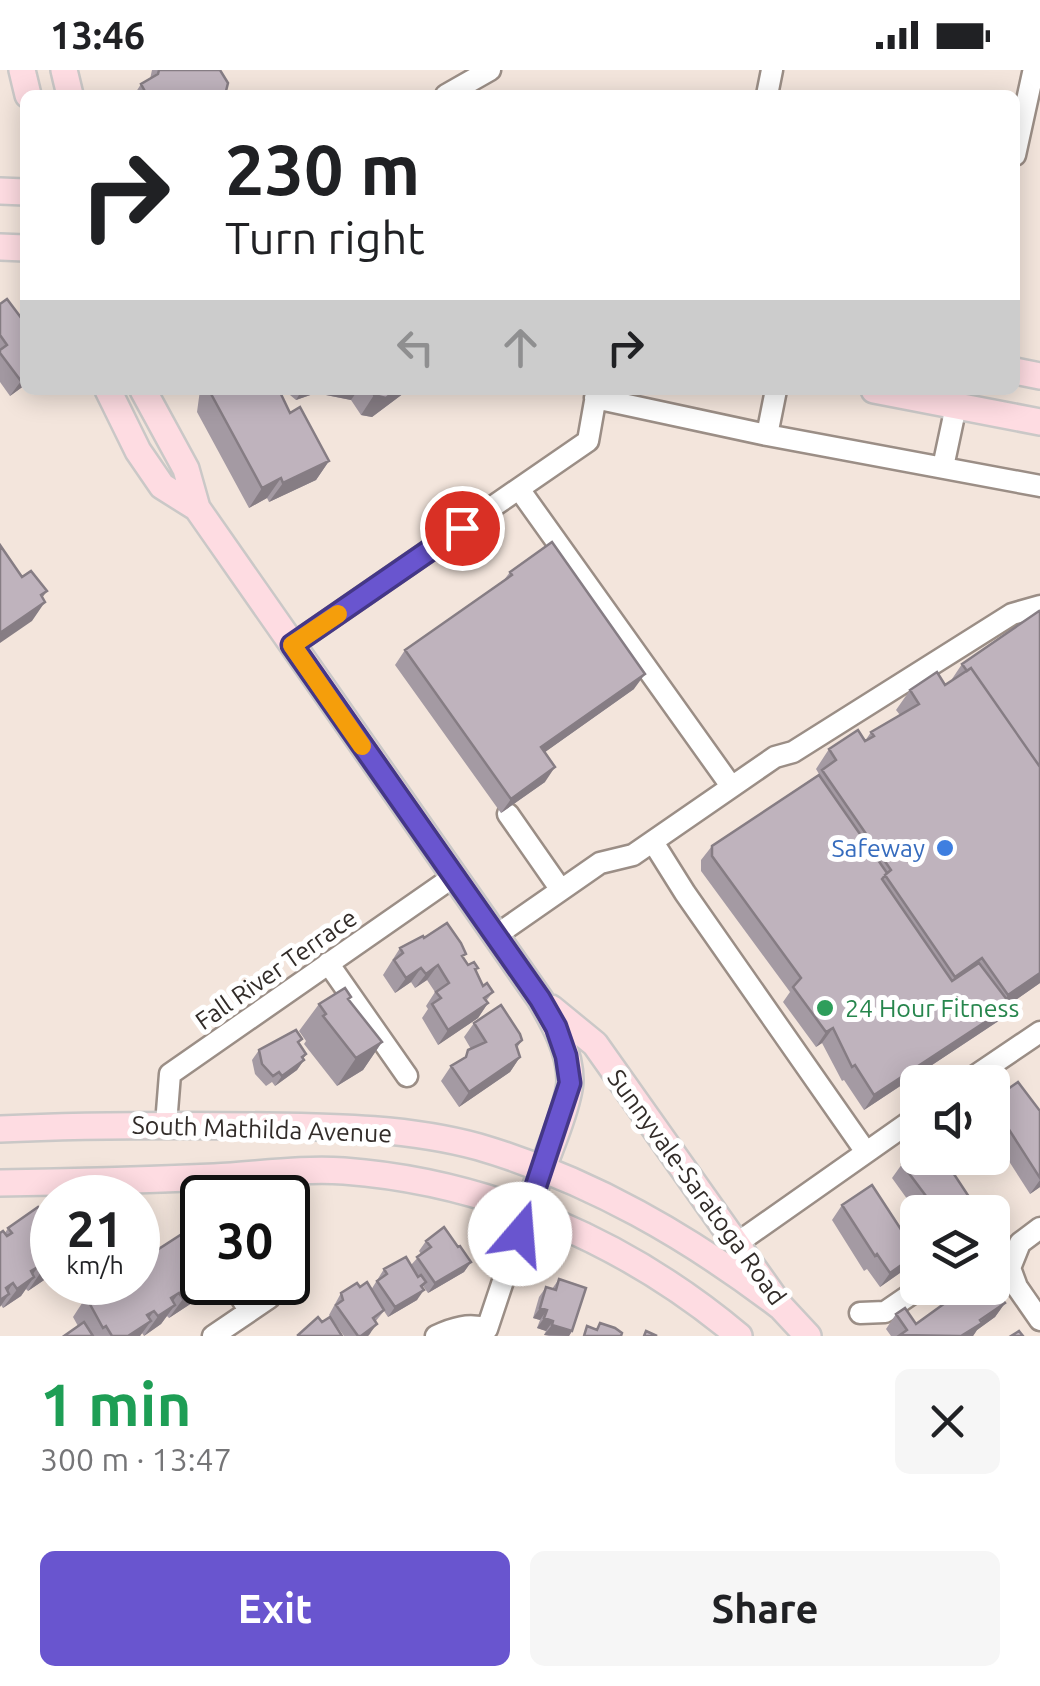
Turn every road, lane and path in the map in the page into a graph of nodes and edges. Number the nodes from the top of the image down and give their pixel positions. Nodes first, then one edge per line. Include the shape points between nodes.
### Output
1 (490, 70) edge
2 (1031, 72) edge
3 (455, 90) edge
4 (1020, 129) edge
5 (110, 395) edge
6 (146, 395) edge
7 (596, 395) edge
8 (600, 395) edge
9 (775, 395) edge
10 (900, 395) edge
11 (956, 406) junction
12 (1040, 422) edge
13 (767, 436) junction
14 (943, 467) junction
15 (1040, 486) edge
16 (518, 490) junction
17 (196, 508) junction
18 (1040, 606) edge
19 (292, 645) junction
20 (731, 786) junction
21 (508, 814) edge
22 (653, 842) junction
23 (453, 876) junction
24 (561, 890) junction
25 (495, 936) junction
26 (328, 962) junction
27 (540, 999) junction
28 (1040, 1032) edge
29 (991, 1065) edge
30 (408, 1076) dead end
31 (166, 1124) junction
32 (900, 1128) edge
33 (0, 1129) edge
34 (866, 1152) junction
35 (541, 1167) junction
36 (310, 1176) edge
37 (0, 1183) edge
38 (180, 1185) edge
39 (527, 1210) junction
40 (1040, 1228) edge
41 (736, 1244) junction
42 (1010, 1252) edge
43 (1010, 1274) edge
44 (900, 1302) edge
45 (245, 1305) edge
46 (257, 1305) edge
47 (781, 1306) junction
48 (249, 1311) junction
49 (860, 1312) dead end
50 (1040, 1320) edge
51 (489, 1332) edge
52 (213, 1336) edge
53 (436, 1336) edge
54 (739, 1336) edge
55 (808, 1336) edge

1 - 3 street
2 - 4 street
5 - 17 main road, Sunnyvale-Saratoga Road via 162,486
6 - 17 main road, Sunnyvale-Saratoga Road via 186,469
7 - 16 street via 588,441
8 - 13 street
9 - 13 street
10 - 11 main road
11 - 12 main road
11 - 14 street
13 - 14 street
14 - 15 street
16 - 19 street
16 - 20 street
17 - 19 main road, Sunnyvale-Saratoga Road
18 - 20 street via 1012,614
19 - 23 main road, Sunnyvale-Saratoga Road
20 - 22 street
21 - 24 street
22 - 24 street via 600,863
22 - 34 street
23 - 25 main road, Sunnyvale-Saratoga Road
23 - 26 street, Fall River Terrace
24 - 25 street
25 - 27 main road, Sunnyvale-Saratoga Road
26 - 30 street
26 - 31 street, Fall River Terrace via 170,1074
27 - 35 main road, Sunnyvale-Saratoga Road via 556,1027 570,1083
27 - 41 main road, Sunnyvale-Saratoga Road via 595,1044
28 - 29 street
31 - 33 main road, South Mathilda Avenue
31 - 35 main road, South Mathilda Avenue via 370,1128 475,1146
32 - 34 street
34 - 41 street
35 - 39 main road, Sunnyvale-Saratoga Road
35 - 47 main road, South Mathilda Avenue via 657,1222
36 - 39 main road, South Mathilda Avenue via 341,1170 425,1181
37 - 38 main road, South Mathilda Avenue
39 - 51 street
39 - 54 main road via 644,1268
40 - 42 street
41 - 47 main road, Sunnyvale-Saratoga Road
43 - 50 street
44 - 49 street via 885,1312
45 - 48 street
46 - 48 street
47 - 55 main road, Sunnyvale-Saratoga Road
48 - 52 street
51 - 53 street via 474,1325

